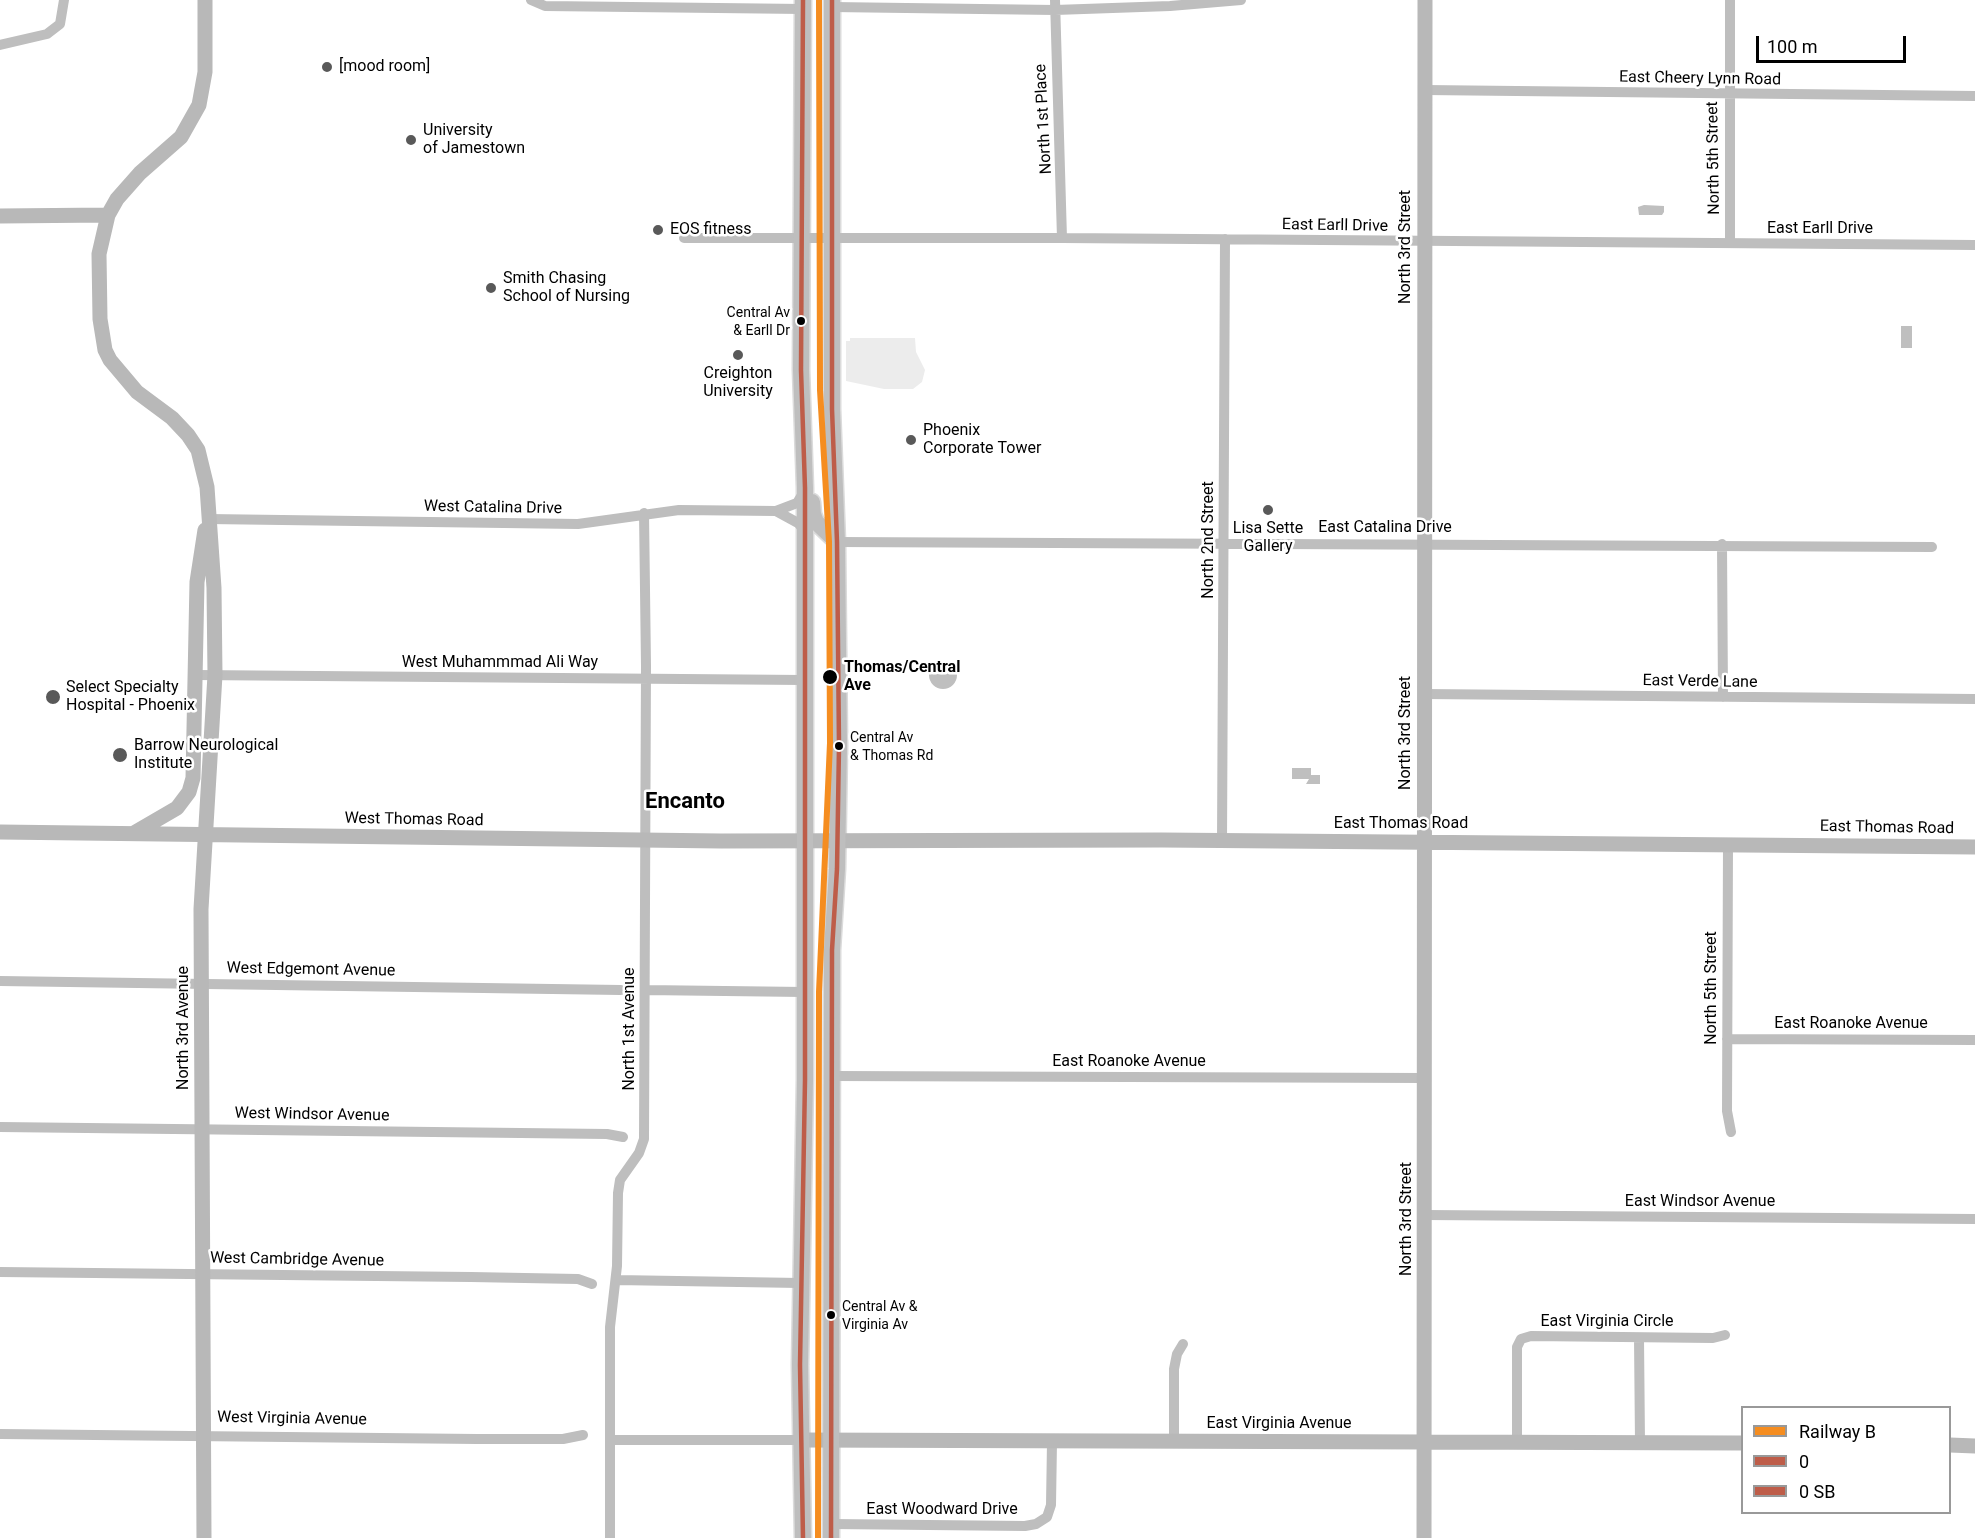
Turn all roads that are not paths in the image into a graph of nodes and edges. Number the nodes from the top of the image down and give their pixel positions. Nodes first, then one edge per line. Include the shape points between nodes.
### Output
1 (64, 0) edge
2 (205, 0) edge
3 (531, 0) edge
4 (1242, 0) edge
5 (1425, 0) edge
6 (1730, 0) edge
7 (803, 4) edge
8 (832, 4) edge
9 (1055, 5) edge
10 (0, 45) edge
11 (1425, 90) junction
12 (1729, 94) junction
13 (1975, 96) edge
14 (108, 215) junction
15 (0, 216) edge
16 (684, 238) dead end
17 (802, 238) junction
18 (832, 238) junction
19 (1062, 238) junction
20 (1225, 239) junction
21 (1424, 243) junction
22 (1730, 243) junction
23 (1975, 245) edge
24 (803, 452) junction
25 (805, 488) junction
26 (776, 511) junction
27 (644, 513) junction
28 (208, 519) junction
29 (805, 531) junction
30 (837, 542) junction
31 (1224, 542) junction
32 (1425, 543) junction
33 (1722, 544) junction
34 (1932, 547) dead end
35 (195, 675) junction
36 (215, 675) junction
37 (646, 679) junction
38 (804, 680) junction
39 (1424, 694) junction
40 (1724, 698) junction
41 (1975, 699) edge
42 (194, 758) junction
43 (0, 832) edge
44 (131, 834) junction
45 (203, 835) junction
46 (645, 841) junction
47 (805, 841) junction
48 (832, 841) junction
49 (1222, 841) junction
50 (1424, 843) junction
51 (1728, 844) junction
52 (1975, 847) edge
53 (0, 981) edge
54 (201, 983) junction
55 (621, 990) dead end
56 (645, 990) junction
57 (804, 992) junction
58 (1727, 1039) junction
59 (1975, 1040) edge
60 (833, 1076) junction
61 (1424, 1078) junction
62 (0, 1127) edge
63 (203, 1129) junction
64 (1731, 1132) dead end
65 (623, 1137) dead end
66 (1425, 1215) junction
67 (1975, 1219) edge
68 (0, 1272) edge
69 (204, 1274) junction
70 (616, 1280) junction
71 (801, 1283) junction
72 (592, 1284) dead end
73 (1725, 1335) dead end
74 (1640, 1338) junction
75 (1183, 1344) dead end
76 (0, 1434) edge
77 (204, 1435) junction
78 (583, 1435) dead end
79 (611, 1440) junction
80 (816, 1440) junction
81 (1052, 1442) junction
82 (1174, 1442) junction
83 (1424, 1442) junction
84 (1517, 1442) junction
85 (1640, 1443) junction
86 (1741, 1443) edge
87 (1951, 1445) edge
88 (1975, 1446) edge
89 (831, 1531) edge
90 (204, 1538) edge
91 (610, 1538) edge
92 (803, 1538) edge
93 (1424, 1538) edge

1 - 10 street via 60,24 47,34
2 - 14 street, North 3rd Avenue via 204,84 199,105 181,138 129,184
3 - 7 street via 545,6
4 - 9 street via 1170,6
5 - 11 street, North 3rd Street
6 - 12 street, North 5th Street
7 - 17 main road
8 - 9 street
8 - 18 main road
9 - 19 street, North 1st Place
11 - 12 street, East Cheery Lynn Road
11 - 21 street, North 3rd Street
12 - 13 street, East Cheery Lynn Road
12 - 22 street, North 5th Street
14 - 15 street
14 - 28 street, North 3rd Avenue via 99,254 100,320 105,350 122,376 172,418 198,450 207,487
16 - 17 street, East Earll Drive
17 - 18 street, East Earll Drive
17 - 24 main road
18 - 19 street, East Earll Drive
18 - 30 main road
19 - 20 street, East Earll Drive
20 - 21 street, East Earll Drive
20 - 31 street, North 2nd Street
21 - 22 street, East Earll Drive
21 - 32 street, North 3rd Street
22 - 23 street, East Earll Drive
24 - 25 main road
24 - 30 main road via 812,468 816,522
25 - 26 street via 797,503
25 - 29 main road
26 - 27 street, West Catalina Drive
26 - 29 street
27 - 28 street, West Catalina Drive via 578,524
27 - 37 street, North 1st Avenue
28 - 35 street, North 3rd Avenue via 197,582
28 - 36 street, North 3rd Avenue
29 - 38 main road
30 - 31 street, East Catalina Drive
30 - 48 main road
31 - 32 street, East Catalina Drive
31 - 49 street, North 2nd Street
32 - 33 street, East Catalina Drive
32 - 39 street, North 3rd Street
33 - 34 street, East Catalina Drive
33 - 40 street
35 - 36 street, West Muhammmad Ali Way
35 - 42 street, North 3rd Avenue
36 - 37 street, West Muhammmad Ali Way
36 - 45 street, North 3rd Avenue
37 - 38 street, West Muhammmad Ali Way
37 - 46 street, North 1st Avenue
38 - 47 main road
39 - 40 street, East Verde Lane
39 - 50 street, North 3rd Street
40 - 41 street, East Verde Lane
42 - 44 street, North 3rd Avenue via 193,778 183,802
42 - 45 street via 201,774
43 - 44 street, West Thomas Road
44 - 45 street, West Thomas Road
45 - 46 street, West Thomas Road
45 - 54 street, North 3rd Avenue
46 - 47 street, West Thomas Road
46 - 56 street, North 1st Avenue
47 - 48 street, West Thomas Road
47 - 57 main road
48 - 49 street, East Thomas Road
48 - 60 main road
49 - 50 street, East Thomas Road
50 - 51 street, East Thomas Road
50 - 61 street, North 3rd Street
51 - 52 street, East Thomas Road
51 - 58 street, North 5th Street
53 - 54 street, West Edgemont Avenue
54 - 55 street, West Edgemont Avenue
54 - 63 street, North 3rd Avenue
56 - 57 street
56 - 70 street, North 1st Avenue via 644,1139 619,1186
57 - 71 main road
58 - 59 street, East Roanoke Avenue
58 - 64 street, North 5th Street via 1727,1116
60 - 61 street, East Roanoke Avenue
60 - 80 main road
61 - 66 street, North 3rd Street
62 - 63 street, West Windsor Avenue
63 - 65 street, West Windsor Avenue
63 - 69 street, North 3rd Avenue
66 - 67 street, East Windsor Avenue
66 - 83 street, North 3rd Street
68 - 69 street, West Cambridge Avenue
69 - 72 street, West Cambridge Avenue via 578,1279
69 - 77 street, North 3rd Avenue
70 - 71 street
70 - 79 street, North 1st Avenue via 610,1317
71 - 80 main road
73 - 74 street, East Virginia Circle
74 - 84 street, East Virginia Circle via 1521,1339 1517,1347
74 - 85 street
75 - 82 street via 1174,1369
76 - 77 street, West Virginia Avenue
77 - 78 street, West Virginia Avenue via 563,1439
77 - 90 street, North 3rd Avenue
79 - 80 street
79 - 91 street, North 1st Avenue
80 - 81 street, East Virginia Avenue
80 - 89 main road
80 - 92 main road
81 - 82 street, East Virginia Avenue
81 - 89 street, East Woodward Drive via 1051,1504 1047,1517 1036,1524
82 - 83 street, East Virginia Avenue
83 - 84 street, East Virginia Avenue
83 - 93 street, North 3rd Street
84 - 85 street, East Virginia Avenue
85 - 86 street, East Virginia Avenue
87 - 88 street

